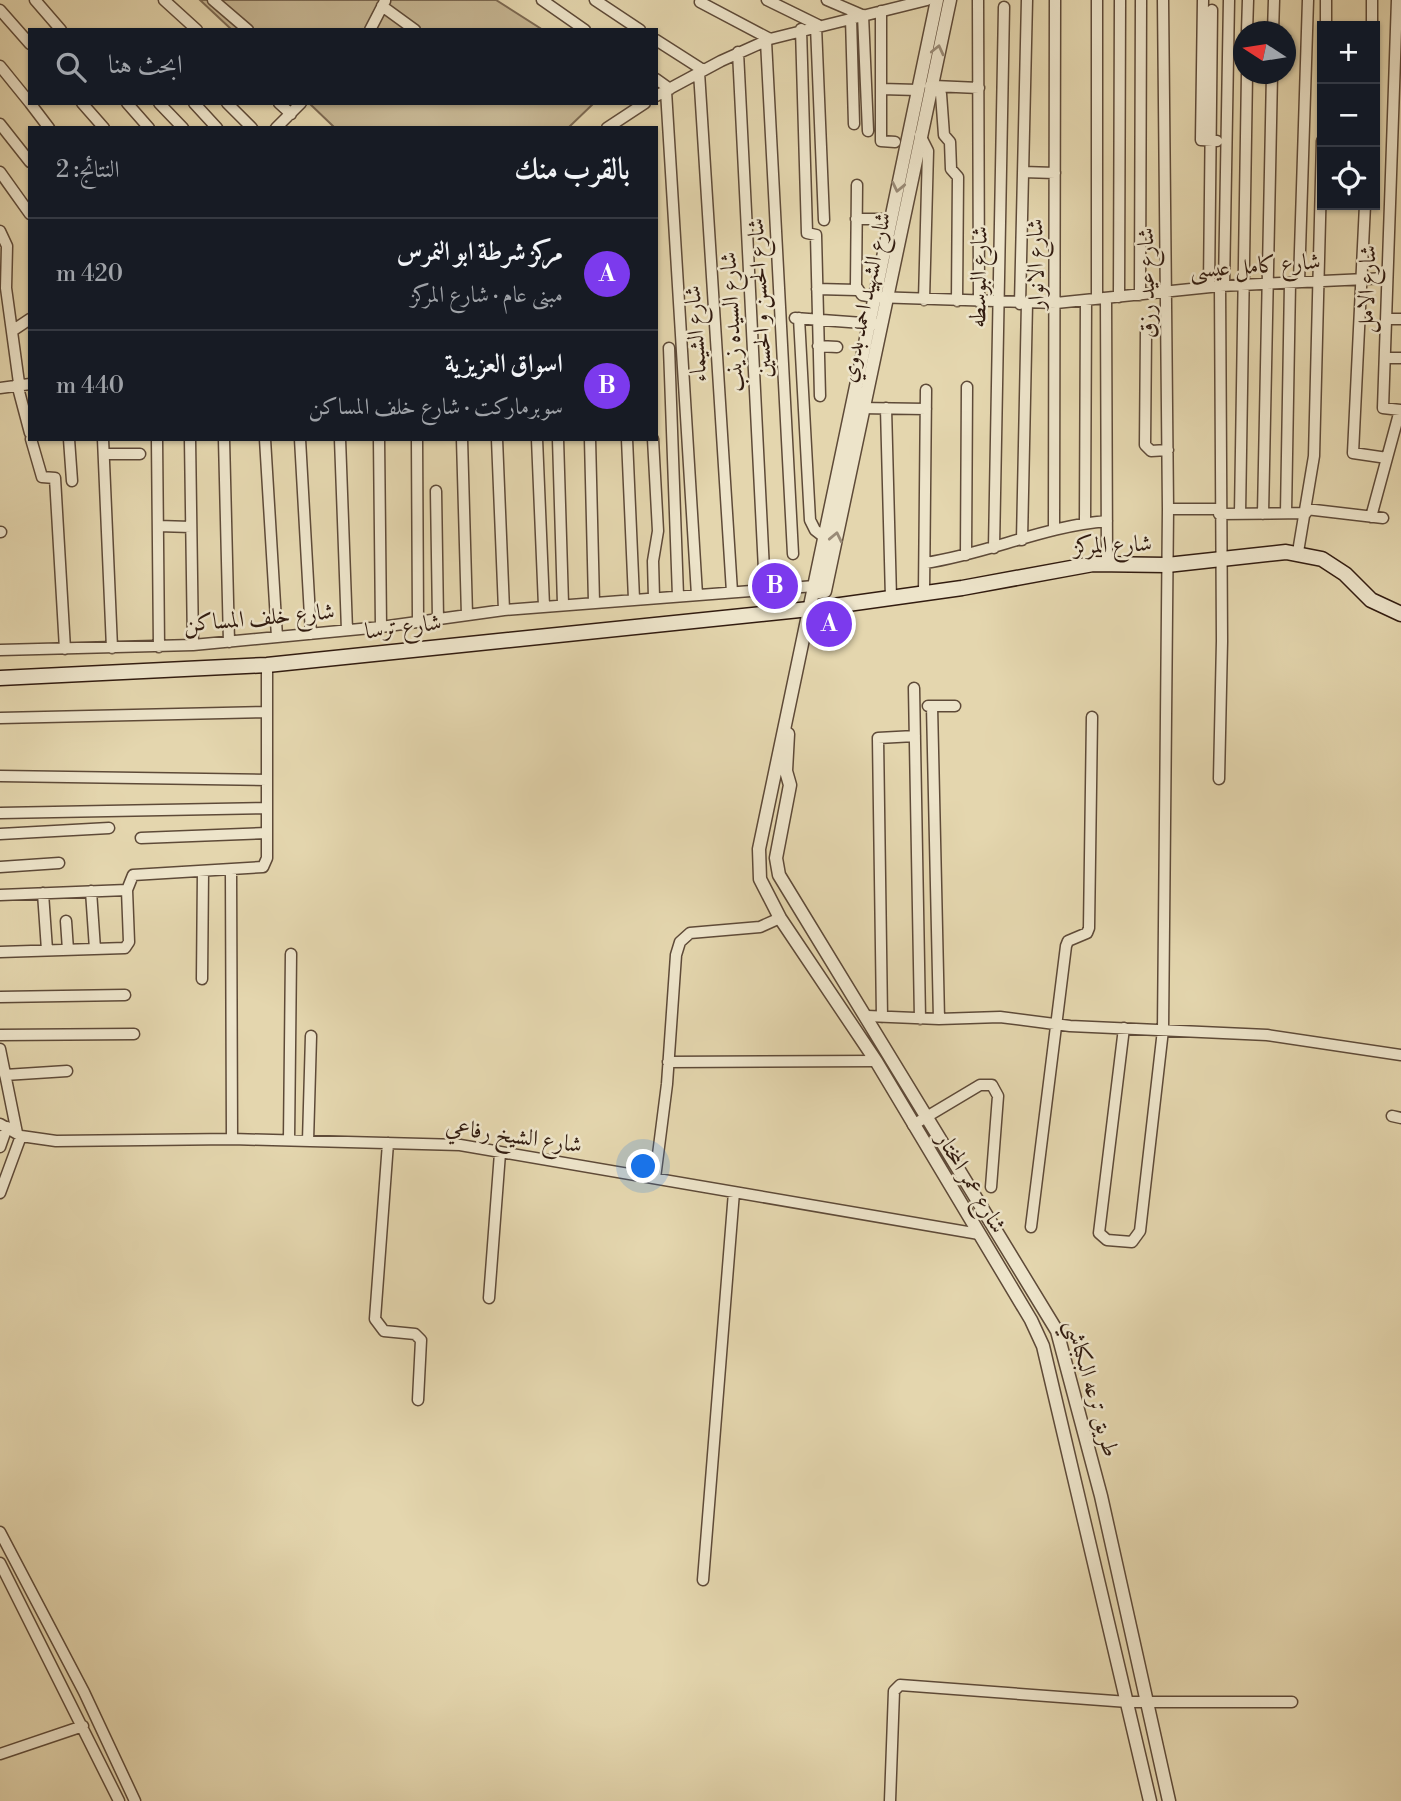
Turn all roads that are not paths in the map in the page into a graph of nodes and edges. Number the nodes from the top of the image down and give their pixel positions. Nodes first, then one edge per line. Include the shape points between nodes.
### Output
1 (35, 0) edge
2 (164, 0) edge
3 (213, 0) edge
4 (542, 0) edge
5 (595, 0) edge
6 (767, 0) edge
7 (827, 0) edge
8 (891, 0) edge
9 (927, 0) edge
10 (937, 0) edge
11 (950, 0) edge
12 (978, 0) edge
13 (1027, 0) edge
14 (1055, 0) edge
15 (1097, 0) edge
16 (1120, 0) edge
17 (1141, 0) edge
18 (1163, 0) edge
19 (1248, 0) edge
20 (1273, 0) edge
21 (1308, 0) edge
22 (1326, 0) edge
23 (1373, 0) edge
24 (1397, 0) edge
25 (700, 2) edge
26 (384, 3) edge
27 (1229, 4) edge
28 (903, 5) junction
29 (1004, 7) dead end
30 (1206, 7) edge
31 (0, 10) edge
32 (881, 10) junction
33 (858, 16) junction
34 (1247, 21) edge
35 (1273, 21) edge
36 (1325, 21) edge
37 (1371, 21) edge
38 (817, 25) junction
39 (59, 28) edge
40 (195, 28) edge
41 (246, 28) edge
42 (371, 28) edge
43 (413, 28) edge
44 (582, 28) edge
45 (637, 28) edge
46 (801, 29) junction
47 (768, 40) junction
48 (658, 41) edge
49 (28, 42) edge
50 (738, 52) junction
51 (1398, 57) edge
52 (0, 66) edge
53 (701, 71) junction
54 (1247, 84) edge
55 (1272, 84) edge
56 (928, 87) junction
57 (979, 88) junction
58 (881, 89) junction
59 (1398, 91) edge
60 (664, 92) edge
61 (28, 101) edge
62 (32, 105) edge
63 (84, 105) edge
64 (129, 105) edge
65 (161, 105) edge
66 (196, 105) edge
67 (229, 105) edge
68 (281, 105) edge
69 (299, 105) edge
70 (642, 105) edge
71 (291, 114) junction
72 (0, 124) edge
73 (854, 124) dead end
74 (47, 126) edge
75 (102, 126) edge
76 (147, 126) edge
77 (181, 126) edge
78 (215, 126) edge
79 (250, 126) edge
80 (278, 126) edge
81 (611, 126) edge
82 (1397, 126) edge
83 (868, 131) dead end
84 (922, 138) junction
85 (946, 139) junction
86 (1210, 141) junction
87 (895, 142) dead end
88 (1227, 142) junction
89 (1322, 147) edge
90 (28, 159) edge
91 (1396, 164) edge
92 (0, 172) edge
93 (1023, 172) junction
94 (1055, 173) junction
95 (857, 185) dead end
96 (907, 197) junction
97 (927, 200) junction
98 (1395, 207) edge
99 (1365, 210) edge
100 (28, 211) edge
101 (856, 219) junction
102 (891, 219) junction
103 (824, 220) dead end
104 (0, 232) edge
105 (1388, 248) junction
106 (1401, 248) edge
107 (855, 268) junction
108 (869, 269) dead end
109 (1363, 279) junction
110 (1318, 281) junction
111 (1387, 281) junction
112 (1294, 283) junction
113 (1267, 284) junction
114 (1401, 284) edge
115 (1244, 285) junction
116 (1218, 287) junction
117 (817, 289) junction
118 (857, 290) junction
119 (1167, 292) junction
120 (1140, 295) junction
121 (1119, 297) junction
122 (880, 298) junction
123 (1096, 299) junction
124 (924, 300) junction
125 (957, 301) junction
126 (979, 302) junction
127 (999, 303) junction
128 (1056, 303) junction
129 (1023, 304) junction
130 (781, 318) junction
131 (799, 318) junction
132 (1401, 318) edge
133 (818, 319) junction
134 (1386, 319) junction
135 (28, 320) edge
136 (875, 324) junction
137 (12, 331) junction
138 (1146, 332) dead end
139 (818, 346) junction
140 (837, 347) dead end
141 (669, 348) dead end
142 (1385, 358) junction
143 (1401, 358) edge
144 (22, 384) edge
145 (967, 387) dead end
146 (0, 388) edge
147 (926, 390) dead end
148 (820, 396) dead end
149 (858, 408) junction
150 (886, 408) junction
151 (1400, 408) edge
152 (926, 409) junction
153 (28, 421) edge
154 (32, 441) edge
155 (69, 441) edge
156 (103, 441) edge
157 (157, 441) edge
158 (190, 441) edge
159 (224, 441) edge
160 (265, 441) edge
161 (300, 441) edge
162 (340, 441) edge
163 (379, 441) edge
164 (417, 441) edge
165 (462, 441) edge
166 (497, 441) edge
167 (537, 441) edge
168 (558, 441) edge
169 (590, 441) edge
170 (626, 441) edge
171 (653, 441) edge
172 (1168, 450) junction
173 (104, 454) junction
174 (140, 454) dead end
175 (1387, 458) junction
176 (72, 481) dead end
177 (436, 491) dead end
178 (1168, 509) junction
179 (1219, 511) junction
180 (1306, 511) junction
181 (1286, 513) junction
182 (1240, 514) junction
183 (1263, 514) junction
184 (1107, 521) junction
185 (1085, 522) junction
186 (158, 526) junction
187 (191, 527) junction
188 (1054, 528) junction
189 (824, 537) junction
190 (1022, 540) junction
191 (994, 548) junction
192 (1298, 552) junction
193 (793, 554) dead end
194 (966, 555) junction
195 (1220, 560) junction
196 (925, 563) junction
197 (1107, 563) junction
198 (1167, 565) junction
199 (765, 590) junction
200 (814, 590) junction
201 (732, 592) junction
202 (924, 593) junction
203 (697, 595) junction
204 (678, 596) junction
205 (654, 598) junction
206 (891, 598) junction
207 (634, 599) junction
208 (594, 602) junction
209 (563, 604) junction
210 (544, 606) junction
211 (810, 609) junction
212 (504, 610) junction
213 (1401, 614) edge
214 (467, 615) junction
215 (438, 618) junction
216 (418, 621) junction
217 (381, 627) junction
218 (347, 630) junction
219 (311, 634) junction
220 (277, 637) junction
221 (229, 642) junction
222 (193, 645) junction
223 (159, 647) junction
224 (112, 648) junction
225 (65, 649) junction
226 (0, 650) edge
227 (267, 665) junction
228 (0, 678) edge
229 (914, 688) dead end
230 (914, 706) junction
231 (932, 706) junction
232 (955, 706) dead end
233 (267, 712) junction
234 (1091, 717) dead end
235 (0, 718) edge
236 (786, 723) junction
237 (915, 736) junction
238 (0, 776) edge
239 (1219, 779) dead end
240 (267, 780) junction
241 (267, 808) junction
242 (0, 813) edge
243 (109, 828) dead end
244 (267, 833) junction
245 (0, 834) edge
246 (141, 838) dead end
247 (59, 863) dead end
248 (0, 867) edge
249 (231, 870) junction
250 (204, 871) junction
251 (127, 890) junction
252 (91, 891) junction
253 (43, 893) junction
254 (0, 895) edge
255 (780, 918) junction
256 (66, 921) dead end
257 (95, 949) junction
258 (47, 950) junction
259 (68, 950) junction
260 (0, 951) edge
261 (291, 954) dead end
262 (202, 979) dead end
263 (125, 995) dead end
264 (0, 997) edge
265 (859, 1015) junction
266 (882, 1017) junction
267 (920, 1019) junction
268 (939, 1019) junction
269 (1058, 1024) junction
270 (1124, 1028) junction
271 (1163, 1030) junction
272 (134, 1034) dead end
273 (0, 1035) edge
274 (311, 1035) dead end
275 (0, 1049) edge
276 (1401, 1055) edge
277 (876, 1061) junction
278 (668, 1062) junction
279 (67, 1072) dead end
280 (5, 1075) junction
281 (899, 1085) junction
282 (919, 1121) junction
283 (11, 1130) edge
284 (232, 1139) junction
285 (289, 1140) junction
286 (308, 1141) junction
287 (388, 1143) junction
288 (0, 1147) edge
289 (500, 1153) junction
290 (655, 1178) junction
291 (991, 1187) dead end
292 (734, 1192) junction
293 (0, 1193) edge
294 (1031, 1227) dead end
295 (979, 1234) junction
296 (1016, 1278) junction
297 (489, 1298) dead end
298 (418, 1400) dead end
299 (1091, 1499) junction
300 (0, 1532) edge
301 (0, 1563) edge
302 (703, 1580) dead end
303 (51, 1630) junction
304 (38, 1638) junction
305 (1137, 1702) junction
306 (1292, 1702) dead end
307 (83, 1726) junction
308 (0, 1754) edge
309 (1153, 1771) junction
310 (119, 1801) edge
311 (135, 1801) edge
312 (890, 1801) edge
313 (1150, 1801) edge
314 (1169, 1801) edge

1 - 39 street
2 - 40 street
3 - 41 street
4 - 44 street
5 - 45 street
6 - 38 street
7 - 33 street
8 - 28 street
9 - 28 street
10 - 56 street, شارع الشهيد احمد بدوي
56 -> 11 street, شارع الشهيد احمد بدوي
12 - 57 street
13 - 93 street
14 - 94 street, شارع الانوار
15 - 123 street
16 - 121 street
17 - 120 street
18 - 119 street, شارع عيد رزق
19 - 34 street
20 - 35 street
21 - 112 street
22 - 36 street
23 - 37 street
24 - 51 street, شارع الامل
25 - 47 street
26 - 42 street
26 - 43 street
27 - 30 street
27 - 88 street
28 - 32 street
29 - 127 street, شارع البوسطه
30 - 86 street via 1201,140
31 - 49 street
32 - 33 street
32 - 58 street
33 - 38 street
33 - 73 street
33 - 83 street
38 - 46 street
38 - 103 street
46 - 47 street
46 - 117 street via 807,233 816,235
47 - 50 street
47 - 130 street, شارع الحسن و الحسين
48 - 53 street
50 - 53 street
50 - 199 street, شارع السيده زينب
51 - 59 street, شارع الامل
52 - 61 street
53 - 60 street
53 - 201 street, شارع الشيماء
54 - 115 street
55 - 113 street
56 - 57 street
56 - 58 street
56 - 84 street, شارع الشهيد احمد بدوي
56 - 85 street via 941,94
56 -> 102 street, شارع الشهيد احمد بدوي
57 - 126 street
58 - 87 street via 881,141
59 - 82 street, شارع الامل
60 - 203 street
62 - 74 street
63 - 75 street
64 - 76 street
65 - 77 street
66 - 78 street
67 - 79 street
68 - 71 street
69 - 71 street
70 - 81 street
71 - 80 street
72 - 90 street
82 - 91 street, شارع الامل
84 - 85 street
84 - 96 street, شارع الشهيد احمد بدوي
84 - 97 street via 928,151
85 - 125 street via 951,169 958,177
86 - 88 street
86 - 116 street
88 - 116 street
89 - 110 street
91 - 98 street, شارع الامل
92 - 100 street
93 - 94 street
93 - 129 street
94 - 128 street, شارع الانوار
95 - 101 street
96 - 97 street
96 - 122 street, شارع الشهيد احمد بدوي
97 - 124 street
98 - 105 street, شارع الامل
99 - 109 street
101 - 102 street
101 - 107 street
102 - 122 street, شارع الشهيد احمد بدوي
104 - 137 street via 7,246
105 - 106 street
105 - 111 street, شارع الامل
107 - 108 street
107 - 118 street
109 - 110 street, شارع كامل عيسى
109 - 111 street, شارع كامل عيسى
109 - 175 street via 1353,453
110 - 112 street, شارع كامل عيسى
110 - 180 street via 1314,456
111 - 114 street, شارع كامل عيسى
111 - 134 street, شارع الامل
112 - 113 street, شارع كامل عيسى
112 - 181 street
113 - 115 street, شارع كامل عيسى
113 - 183 street
115 - 116 street, شارع كامل عيسى
115 - 182 street
116 - 119 street, شارع كامل عيسى
116 - 179 street
117 - 118 street
117 - 133 street
118 - 122 street, شارع كامل عيسى
119 - 120 street, شارع كامل عيسى
119 - 172 street, شارع عيد رزق
120 - 121 street, شارع كامل عيسى
121 - 123 street, شارع كامل عيسى
122 - 124 street, شارع كامل عيسى
122 - 136 street, شارع الشهيد احمد بدوي
123 - 128 street, شارع كامل عيسى
123 - 184 street
123 - 185 street
124 - 125 street, شارع كامل عيسى
125 - 126 street, شارع كامل عيسى
126 - 127 street, شارع كامل عيسى
127 - 129 street, شارع كامل عيسى
127 - 191 street, شارع البوسطه
128 - 129 street, شارع كامل عيسى
128 - 188 street, شارع الانوار
129 - 190 street
130 - 131 street
130 - 193 street, شارع الحسن و الحسين
131 - 133 street
131 - 189 street via 810,520
132 - 134 street
133 - 136 street
133 - 139 street
134 - 142 street, شارع الامل
135 - 137 street
136 - 149 street, شارع الشهيد احمد بدوي
137 - 144 street
138 - 172 street via 1145,445 1151,451
139 - 140 street
139 - 148 street
141 - 204 street
142 - 143 street
142 - 151 street, شارع الامل via 1383,408
144 - 146 street
144 - 153 street
145 - 194 street
147 - 152 street
149 - 150 street
149 - 189 street, شارع الشهيد احمد بدوي
200 -> 149 street, شارع الشهيد احمد بدوي via 825,591
150 - 152 street
150 - 206 street
151 - 175 street, شارع الامل
152 - 196 street
154 - 225 street via 42,477 55,478
155 - 176 street
156 - 173 street
157 - 186 street
158 - 187 street
159 - 221 street
160 - 220 street
161 - 219 street
162 - 218 street
163 - 217 street
164 - 216 street
165 - 214 street
166 - 212 street
167 - 210 street
168 - 209 street
169 - 208 street
170 - 207 street
171 - 205 street via 658,531
172 - 178 street, شارع عيد رزق
173 - 174 street
173 - 224 street
175 - 180 street, شارع الامل via 1377,517
177 - 215 street
178 - 179 street
178 - 198 street, شارع عيد رزق
179 - 182 street
179 - 195 street
180 - 181 street
180 - 192 street
181 - 183 street
182 - 183 street
184 - 185 street
184 - 197 street
185 - 188 street
186 - 187 street
186 - 223 street
187 - 222 street
188 - 190 street
189 - 200 street, شارع الشهيد احمد بدوي
190 - 191 street
191 - 194 street
192 - 195 main road, شارع المركز
192 - 213 main road, شارع المركز via 1333,565 1371,600
194 - 196 street
195 - 198 main road, شارع المركز
195 - 239 street
196 - 202 street
197 - 198 main road, شارع المركز
197 - 202 main road, شارع المركز
198 - 271 street, شارع عيد رزق
199 - 200 street, شارع خلف المساكن
199 - 201 street, شارع خلف المساكن
200 - 211 street, شارع الشهيد احمد بدوي
201 - 203 street, شارع خلف المساكن
202 - 206 main road, شارع المركز
203 - 204 street, شارع خلف المساكن
204 - 205 street, شارع خلف المساكن
205 - 207 street, شارع خلف المساكن
206 - 211 main road, شارع المركز
207 - 208 street, شارع خلف المساكن
208 - 209 street, شارع خلف المساكن
209 - 210 street, شارع خلف المساكن
210 - 212 street, شارع خلف المساكن
211 - 227 main road, شارع ترسا
211 - 236 street, شارع عمر المختار
212 - 214 street, شارع خلف المساكن
214 - 215 street, شارع خلف المساكن
215 - 216 street, شارع خلف المساكن
216 - 217 street, شارع خلف المساكن
217 - 218 street, شارع خلف المساكن
218 - 219 street, شارع خلف المساكن
219 - 220 street, شارع خلف المساكن
220 - 221 street, شارع خلف المساكن
221 - 222 street, شارع خلف المساكن
222 - 223 street, شارع خلف المساكن
223 - 224 street, شارع خلف المساكن
224 - 225 street, شارع خلف المساكن
225 - 226 street, شارع خلف المساكن
227 - 228 main road, شارع ترسا
227 - 233 street
229 - 230 street
230 - 231 street
230 - 237 street
231 - 232 street
231 - 268 street
233 - 235 street
233 - 240 street
234 - 269 street via 1089,928 1068,941
236 - 255 street, شارع عمر المختار via 758,860 764,889
236 - 265 street via 789,789 777,870
237 - 266 street via 878,738
237 - 267 street
238 - 240 street
240 - 241 street
241 - 242 street
241 - 244 street
243 - 245 street
244 - 246 street
244 - 249 street via 263,867
247 - 248 street
249 - 250 street
249 - 284 street
250 - 251 street via 141,873 128,881
250 - 262 street
251 - 252 street
251 - 257 street via 128,946
252 - 253 street
252 - 257 street
253 - 254 street
253 - 258 street
255 - 265 street, شارع عمر المختار
255 - 278 street via 760,927 690,933 677,949
256 - 259 street
257 - 259 street
258 - 259 street
258 - 260 street
261 - 285 street
263 - 264 street
265 - 266 street
265 - 277 street, شارع عمر المختار
265 - 281 street
266 - 267 street
267 - 268 street
268 - 269 street via 1000,1017
269 - 270 street
269 - 294 street
270 - 271 street
270 - 271 street, شارع عيد رزق via 1099,1233 1107,1240 1132,1242 1140,1231
271 - 276 street via 1267,1035
272 - 273 street
274 - 286 street
275 - 280 street
277 - 278 street
277 - 281 street, شارع عمر المختار
278 - 290 street
279 - 280 street
280 - 283 street
281 - 282 street, شارع عمر المختار
282 - 291 street via 980,1085 992,1085 998,1097
282 - 295 street, شارع عمر المختار
282 - 296 street, طريق ترعه البكباشي
283 - 284 street, شارع الشيخ رفاعي via 73,1141
283 - 288 street
283 - 293 street
284 - 285 street, شارع الشيخ رفاعي
285 - 286 street, شارع الشيخ رفاعي
286 - 287 street, شارع الشيخ رفاعي
287 - 289 street, شارع الشيخ رفاعي via 460,1145
287 - 298 street via 375,1319 384,1331 415,1334 421,1340
289 - 290 street, شارع الشيخ رفاعي
289 - 297 street
290 - 292 street, شارع الشيخ رفاعي
292 - 295 street, شارع الشيخ رفاعي
292 - 302 street
295 - 296 street, شارع عمر المختار
296 - 299 street, شارع عمر المختار via 1044,1346
296 - 299 street, طريق ترعه البكباشي via 1049,1313 1062,1343
299 - 305 street, شارع عمر المختار
299 - 305 street, طريق ترعه البكباشي
300 - 303 street
301 - 304 street
303 - 304 street
303 - 311 street
304 - 307 street
305 - 306 street
305 - 309 street, شارع عمر المختار
305 - 309 street, طريق ترعه البكباشي
305 - 312 street via 900,1685 894,1690
307 - 308 street
307 - 310 street
309 - 313 street, شارع عمر المختار
309 - 314 street, طريق ترعه البكباشي

